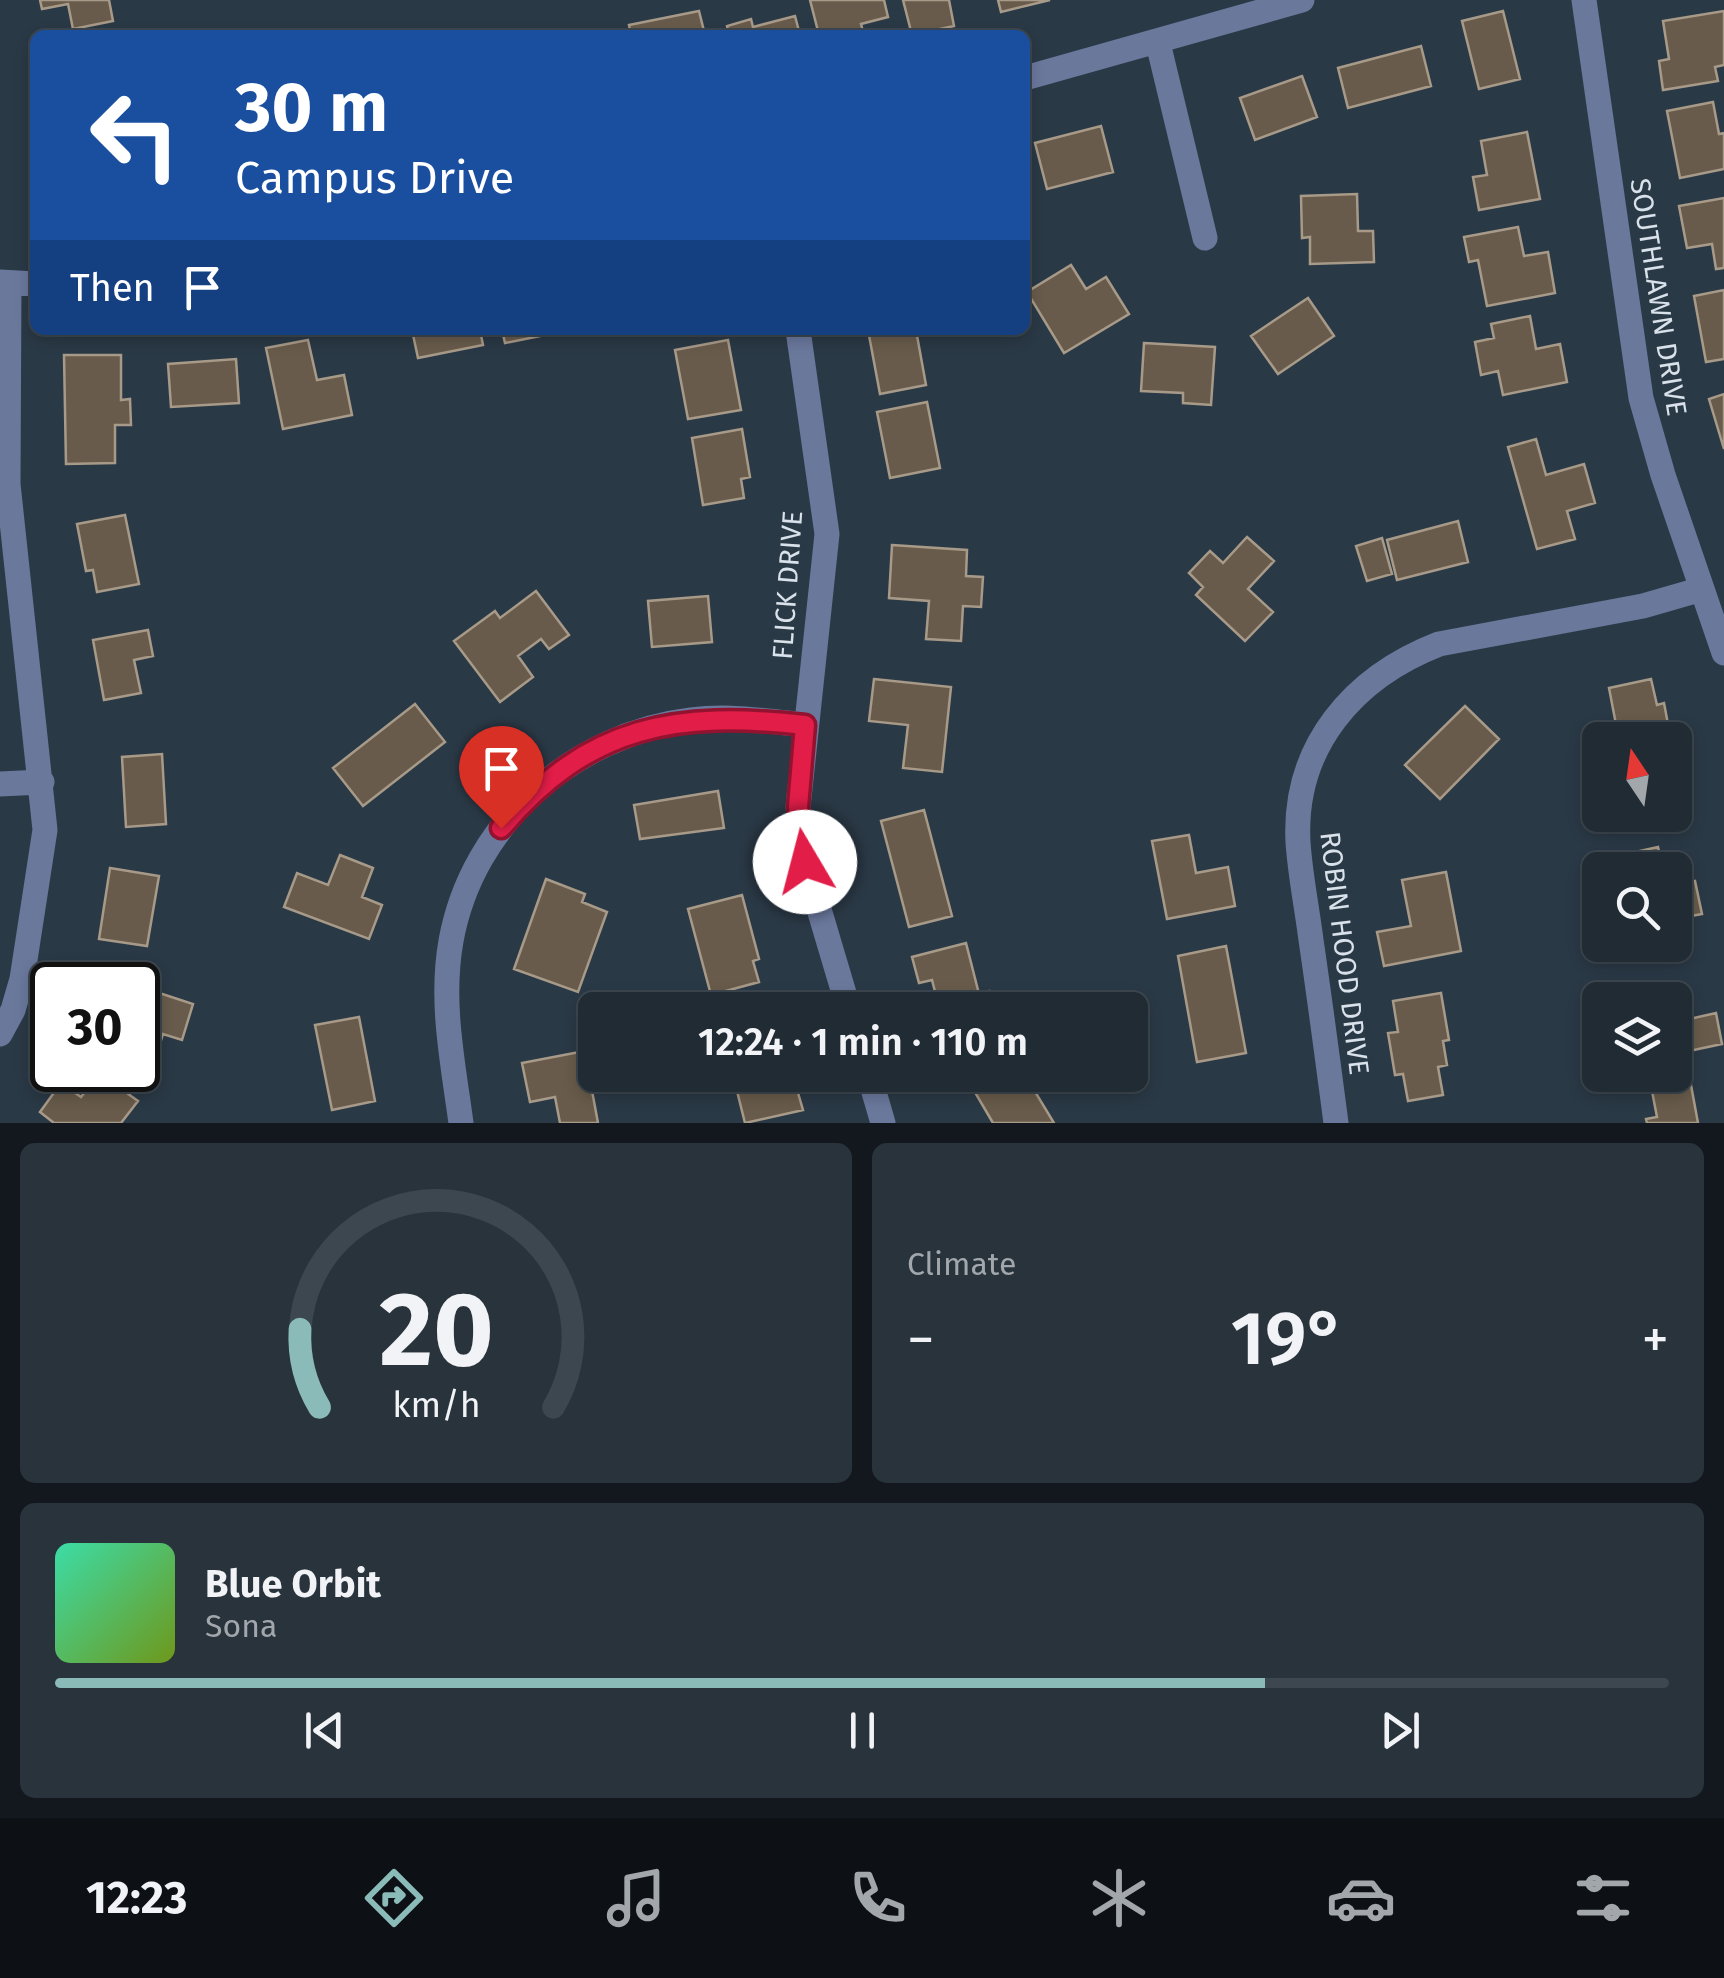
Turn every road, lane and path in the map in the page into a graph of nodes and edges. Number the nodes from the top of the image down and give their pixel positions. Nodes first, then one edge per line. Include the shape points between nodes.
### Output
1 (1302, 0) edge
2 (1584, 0) edge
3 (1158, 42) junction
4 (1030, 77) edge
5 (1205, 238) dead end
6 (15, 283) edge
7 (799, 335) edge
8 (1702, 589) junction
9 (1724, 653) edge
10 (805, 725) junction
11 (42, 782) junction
12 (0, 784) edge
13 (844, 992) edge
14 (0, 1034) edge
15 (874, 1092) edge
16 (462, 1123) edge
17 (883, 1123) edge
18 (1336, 1123) edge

1 - 3 street
2 - 8 street, SOUTHLAWN DRIVE via 1641,398
3 - 4 street
3 - 5 street
6 - 11 street via 8,484
7 - 10 street, FLICK DRIVE via 826,518
8 - 9 street, SOUTHLAWN DRIVE
8 - 18 street, ROBIN HOOD DRIVE via 1579,620 1439,644 1378,674 1330,724 1302,791 1298,843
10 - 13 street, FLICK DRIVE via 800,836
10 - 16 street via 746,718 646,728 580,757 501,828 476,868 451,941 448,1024
11 - 12 street
11 - 14 street via 41,869 22,979
15 - 17 street

